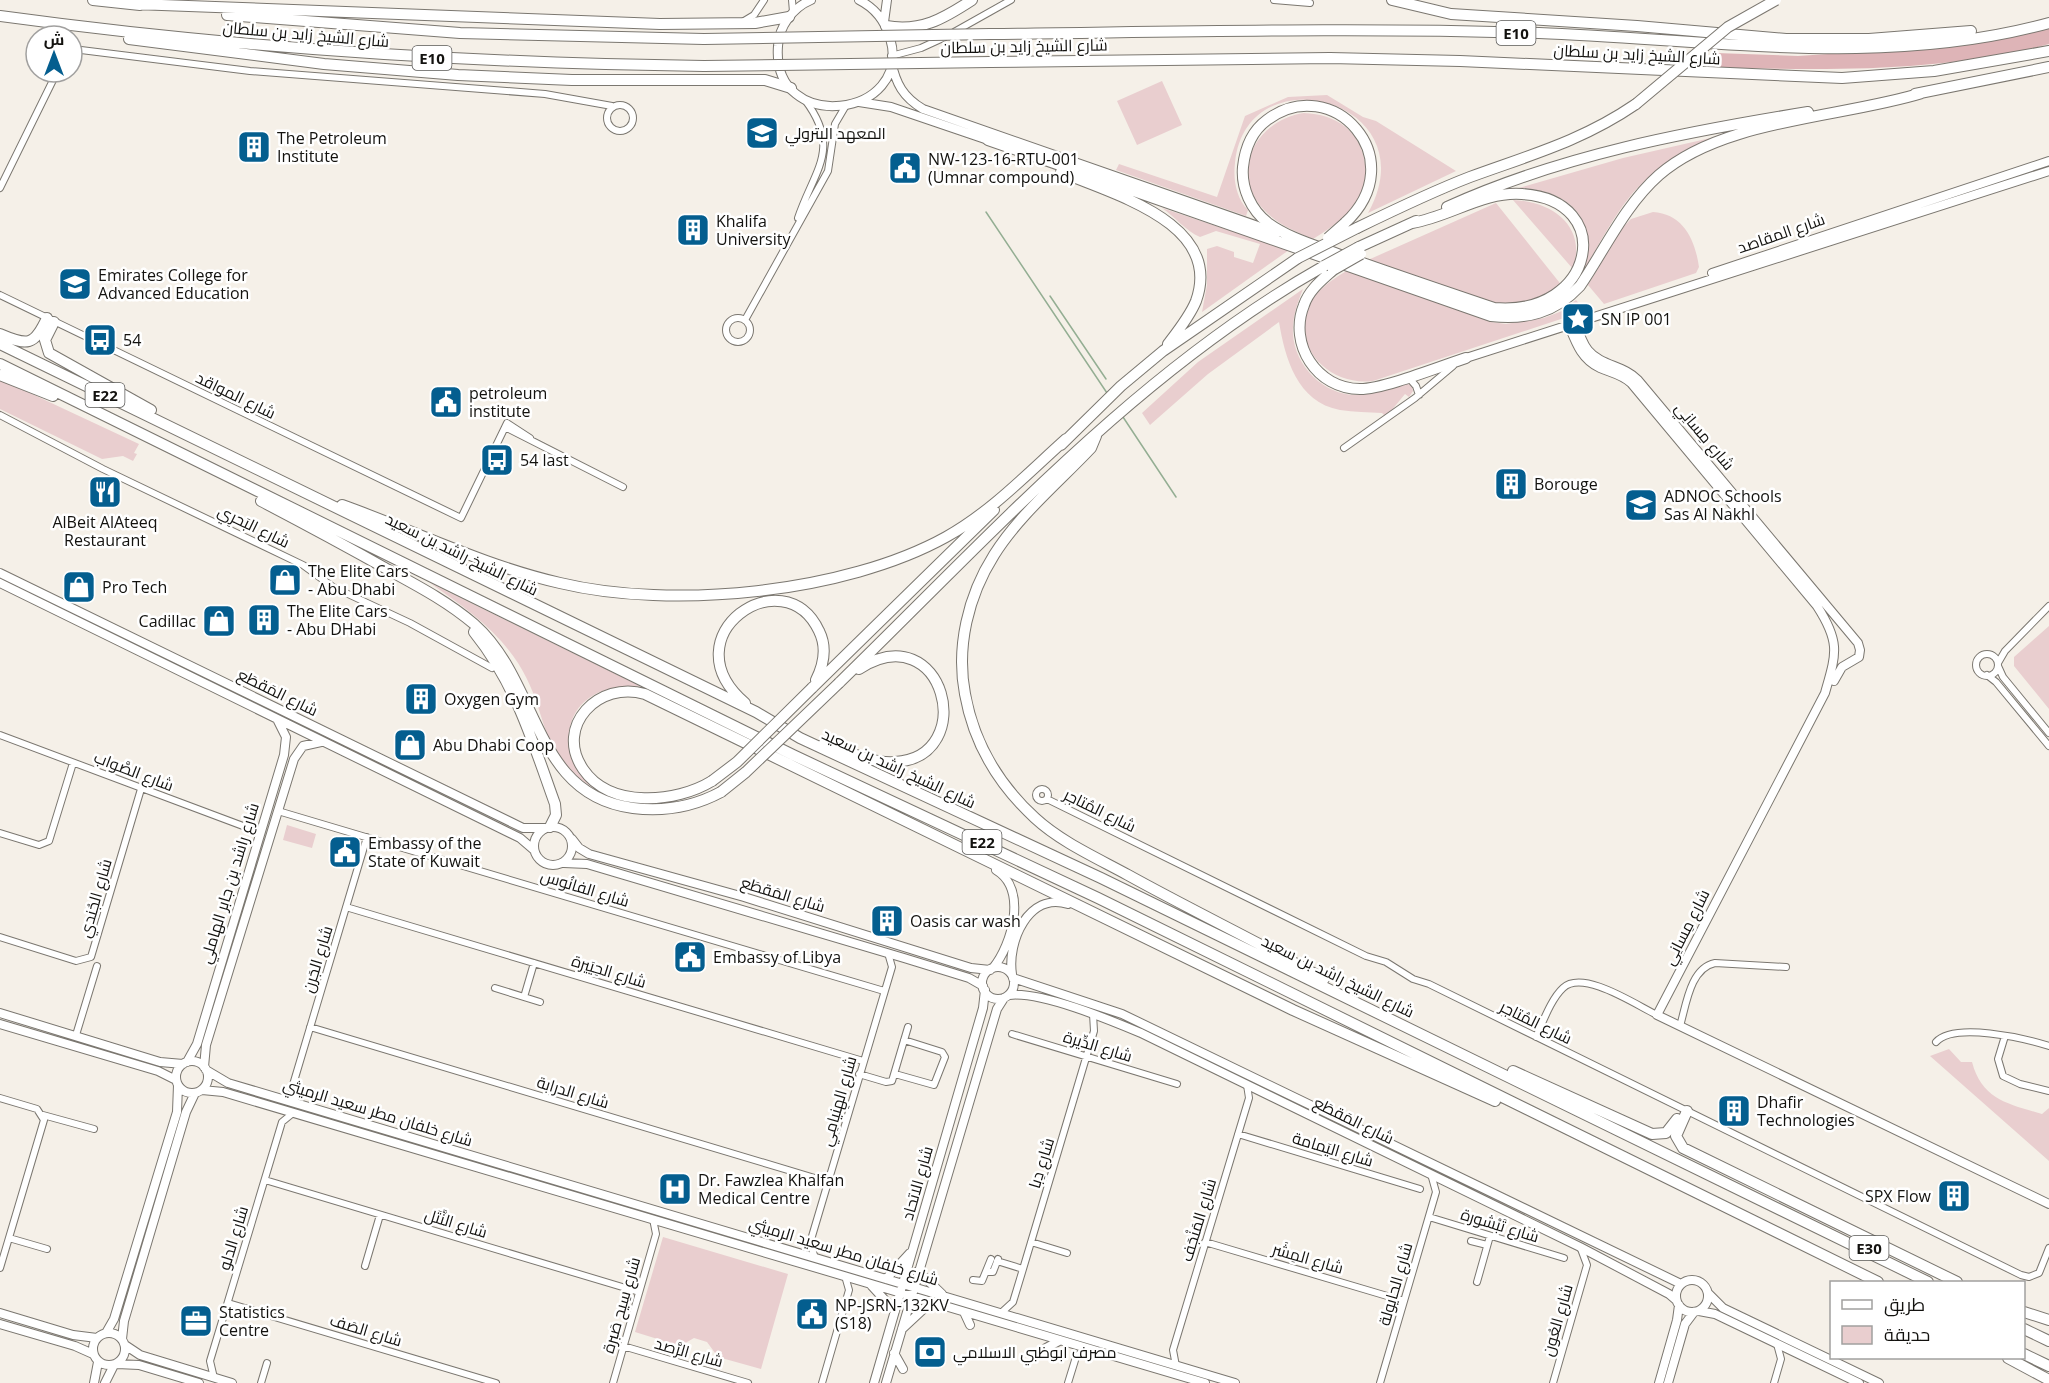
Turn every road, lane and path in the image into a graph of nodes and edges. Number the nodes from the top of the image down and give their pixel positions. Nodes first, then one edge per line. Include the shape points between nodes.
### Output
1 (93, 0) edge
2 (764, 0) edge
3 (792, 0) edge
4 (810, 0) edge
5 (859, 0) edge
6 (887, 0) edge
7 (972, 0) edge
8 (1011, 0) edge
9 (1274, 0) edge
10 (1392, 0) edge
11 (1776, 0) edge
12 (1310, 3) dead end
13 (135, 4) junction
14 (791, 15) junction
15 (0, 16) edge
16 (724, 24) junction
17 (885, 24) junction
18 (2045, 24) edge
19 (111, 31) junction
20 (84, 50) edge
21 (2049, 51) edge
22 (891, 59) junction
23 (2049, 67) edge
24 (52, 84) edge
25 (791, 88) junction
26 (1922, 93) junction
27 (585, 100) junction
28 (805, 100) junction
29 (859, 102) junction
30 (612, 106) junction
31 (845, 107) junction
32 (607, 115) junction
33 (988, 140) junction
34 (2049, 161) edge
35 (2049, 171) edge
36 (0, 188) edge
37 (1480, 197) junction
38 (797, 224) junction
39 (1307, 242) junction
40 (1298, 258) junction
41 (1329, 268) junction
42 (1582, 275) junction
43 (1567, 293) junction
44 (0, 295) edge
45 (1633, 302) junction
46 (51, 320) junction
47 (745, 320) dead end
48 (1572, 322) junction
49 (0, 334) edge
50 (0, 344) edge
51 (1162, 351) junction
52 (1466, 358) junction
53 (0, 364) edge
54 (0, 375) edge
55 (1405, 377) junction
56 (1419, 395) junction
57 (95, 411) junction
58 (0, 415) edge
59 (1096, 436) junction
60 (1066, 440) junction
61 (210, 446) junction
62 (1344, 448) dead end
63 (181, 454) junction
64 (623, 487) dead end
65 (316, 496) junction
66 (1746, 515) junction
67 (0, 573) edge
68 (0, 584) edge
69 (450, 606) junction
70 (1817, 606) junction
71 (2049, 606) edge
72 (2005, 651) junction
73 (1990, 654) junction
74 (151, 658) junction
75 (1857, 659) junction
76 (1998, 665) junction
77 (195, 667) junction
78 (492, 668) dead end
79 (1987, 675) junction
80 (200, 680) junction
81 (225, 683) junction
82 (839, 683) junction
83 (812, 688) junction
84 (1825, 693) junction
85 (756, 712) junction
86 (271, 716) junction
87 (2049, 733) edge
88 (0, 735) edge
89 (800, 738) junction
90 (326, 742) junction
91 (2049, 746) edge
92 (284, 755) junction
93 (74, 763) junction
94 (141, 789) junction
95 (1047, 799) dead end
96 (278, 811) junction
97 (548, 828) junction
98 (259, 832) junction
99 (0, 833) edge
100 (367, 837) junction
101 (572, 839) junction
102 (534, 850) junction
103 (966, 850) junction
104 (564, 863) junction
105 (346, 907) junction
106 (1103, 917) junction
107 (0, 938) edge
108 (888, 953) junction
109 (904, 958) junction
110 (534, 963) junction
111 (97, 966) dead end
112 (892, 967) junction
113 (1786, 967) dead end
114 (992, 969) junction
115 (1012, 976) junction
116 (495, 988) dead end
117 (984, 988) junction
118 (884, 992) junction
119 (1006, 996) junction
120 (524, 997) junction
121 (540, 1002) dead end
122 (0, 1013) edge
123 (1093, 1014) junction
124 (1657, 1015) junction
125 (1107, 1019) junction
126 (0, 1024) edge
127 (1680, 1026) junction
128 (908, 1027) dead end
129 (310, 1028) junction
130 (1094, 1031) junction
131 (1012, 1034) dead end
132 (1423, 1034) junction
133 (76, 1035) junction
134 (2005, 1036) junction
135 (1536, 1037) junction
136 (904, 1040) junction
137 (1438, 1041) junction
138 (1936, 1042) dead end
139 (2049, 1046) edge
140 (1087, 1057) junction
141 (863, 1061) junction
142 (185, 1063) junction
143 (205, 1068) junction
144 (860, 1074) junction
145 (895, 1074) junction
146 (177, 1082) junction
147 (1177, 1084) dead end
148 (1247, 1085) junction
149 (292, 1088) junction
150 (1258, 1090) junction
151 (198, 1091) junction
152 (2049, 1091) edge
153 (0, 1098) edge
154 (1249, 1098) junction
155 (281, 1099) junction
156 (296, 1103) junction
157 (278, 1108) junction
158 (1684, 1110) junction
159 (294, 1113) junction
160 (1535, 1114) junction
161 (43, 1115) junction
162 (342, 1117) junction
163 (282, 1122) junction
164 (339, 1126) junction
165 (94, 1129) dead end
166 (1238, 1134) junction
167 (1348, 1134) junction
168 (1372, 1134) junction
169 (1431, 1174) junction
170 (265, 1180) junction
171 (828, 1182) junction
172 (1449, 1183) junction
173 (1461, 1189) junction
174 (1420, 1190) dead end
175 (1436, 1192) junction
176 (2049, 1204) edge
177 (1523, 1209) junction
178 (1787, 1213) junction
179 (380, 1215) junction
180 (1429, 1217) junction
181 (653, 1219) junction
182 (668, 1224) junction
183 (656, 1234) junction
184 (1782, 1235) junction
185 (1490, 1236) junction
186 (0, 1238) edge
187 (9, 1239) junction
188 (1471, 1241) dead end
189 (1031, 1242) junction
190 (1205, 1242) junction
191 (810, 1243) junction
192 (1487, 1245) junction
193 (1580, 1247) junction
194 (913, 1248) junction
195 (2049, 1248) edge
196 (47, 1249) dead end
197 (772, 1250) junction
198 (797, 1252) junction
199 (1067, 1253) dead end
200 (1600, 1257) junction
201 (815, 1258) junction
202 (1564, 1258) dead end
203 (1587, 1265) junction
204 (365, 1266) dead end
205 (0, 1268) edge
206 (1023, 1269) junction
207 (918, 1270) junction
208 (845, 1276) junction
209 (886, 1279) junction
210 (973, 1280) dead end
211 (1867, 1281) edge
212 (1876, 1281) edge
213 (1926, 1281) edge
214 (1949, 1281) edge
215 (1955, 1281) edge
216 (866, 1282) junction
217 (1477, 1282) dead end
218 (1681, 1284) junction
219 (902, 1288) junction
220 (849, 1290) junction
221 (912, 1291) junction
222 (639, 1292) junction
223 (1708, 1293) junction
224 (948, 1298) junction
225 (1404, 1300) junction
226 (931, 1302) junction
227 (1013, 1302) junction
228 (1678, 1303) junction
229 (228, 1304) junction
230 (895, 1311) junction
231 (1697, 1311) junction
232 (964, 1312) junction
233 (2025, 1312) edge
234 (0, 1313) edge
235 (1001, 1313) junction
236 (1017, 1318) junction
237 (2049, 1320) edge
238 (0, 1324) edge
239 (970, 1325) dead end
240 (2025, 1329) edge
241 (900, 1332) junction
242 (106, 1333) junction
243 (97, 1338) junction
244 (1059, 1341) junction
245 (2049, 1341) edge
246 (123, 1342) junction
247 (1777, 1344) junction
248 (1073, 1345) junction
249 (623, 1346) junction
250 (1046, 1348) dead end
251 (1086, 1348) junction
252 (1173, 1350) junction
253 (894, 1353) junction
254 (1796, 1353) junction
255 (2025, 1354) edge
256 (1076, 1357) junction
257 (96, 1358) junction
258 (1781, 1359) junction
259 (2010, 1359) edge
260 (210, 1361) junction
261 (1160, 1361) junction
262 (267, 1363) dead end
263 (116, 1364) junction
264 (1176, 1366) junction
265 (2049, 1366) edge
266 (903, 1369) dead end
267 (1196, 1376) junction
268 (214, 1378) junction
269 (197, 1380) edge
270 (2049, 1380) edge
271 (94, 1383) edge
272 (105, 1383) edge
273 (232, 1383) edge
274 (261, 1383) edge
275 (496, 1383) edge
276 (612, 1383) edge
277 (748, 1383) edge
278 (822, 1383) edge
279 (874, 1383) edge
280 (886, 1383) edge
281 (1068, 1383) edge
282 (1205, 1383) edge
283 (1235, 1383) edge
284 (1380, 1383) edge
285 (1553, 1383) edge
286 (1659, 1383) edge
287 (1668, 1383) edge
288 (1774, 1383) edge
289 (1859, 1383) edge
290 (1879, 1383) edge

1 - 13 highway, شارع الشيخ زايد بن سلطان / E10
2 - 16 street via 748,19
3 - 14 street
4 - 14 street
5 - 17 street
6 - 17 street
7 - 17 highway via 924,26 901,28
8 - 22 street via 935,42
9 - 12 street
10 - 18 highway via 1467,16 1804,40 1869,39
11 - 40 highway, bridge via 1728,27 1604,126 1469,177
13 - 16 highway via 571,22
13 - 18 highway, شارع الشيخ زايد بن سلطان / E10, bridge via 393,29 704,39 1450,30 1832,49 1910,45
14 - 16 highway via 762,23
14 - 25 street via 778,40 777,53
15 - 19 highway, شارع الشيخ زايد بن سلطان / E10
17 - 22 street
19 - 21 highway, شارع الشيخ زايد بن سلطان / E10, bridge via 286,49 459,60 704,66 1330,58 1460,60 1842,78 1934,71
19 - 25 highway via 145,42 356,67 562,79 765,80
20 - 27 street via 250,71 545,93
22 - 29 street via 880,86
22 - 39 street via 901,90 923,110
23 - 26 highway
24 - 36 street
25 - 28 street
26 - 37 highway via 1642,141 1514,181
26 - 42 highway via 1884,105 1735,135 1680,160 1659,175 1629,208
27 - 30 street
27 - 32 street
28 - 31 street via 819,106
28 - 38 street via 822,128 825,149
29 - 31 street
29 - 33 street via 891,107
30 - 32 street
30 - 32 street via 629,108 634,117 631,125 623,131 615,130 608,124
31 - 38 street via 835,124 828,171
33 - 43 highway via 1491,316 1532,316 1546,311
33 - 51 highway via 1157,214 1182,234 1196,258 1199,286 1188,316
34 - 45 street, شارع المقاصد
35 - 45 street, شارع المقاصد
37 - 41 highway, bridge via 1389,233
37 - 42 highway via 1523,194 1565,210 1580,230
38 - 47 street
39 - 40 highway, bridge via 1258,213 1242,174 1246,149 1258,128 1280,112 1303,107 1328,110 1349,121 1364,138 1372,162 1370,188 1360,207
39 - 43 highway via 1494,308 1531,306
40 - 51 highway
41 - 55 highway via 1310,293 1300,315 1302,347 1313,367 1335,383 1360,389
41 - 59 highway via 1232,323
42 - 43 highway
44 - 46 street, شارع المواقد
45 - 48 street, شارع المقاصد
46 - 49 highway via 32,341 22,342
46 - 61 highway via 45,340 49,353
46 - 64 street, شارع المواقد via 461,518 506,425
48 - 52 street, شارع المقاصد via 1538,330 1526,338
48 - 66 street, شارع مِسانِي via 1592,354 1634,376
50 - 61 highway, شارع الشيخ راشد بن سعيد / E22
51 - 60 highway
52 - 55 highway
52 - 56 street
53 - 57 highway, شارع الشيخ راشد بن سعيد / E22
54 - 57 highway
55 - 56 street via 1414,382
56 - 62 street
57 - 63 highway, شارع الشيخ راشد بن سعيد / E22
58 - 78 street, شارع البَحرِي via 303,565 333,587
59 - 82 highway
59 - 132 highway via 1091,448 1000,547 976,591 964,634 962,671 972,726 983,752 1016,799 1050,830
60 - 65 highway via 969,523 922,550 854,575 732,592 643,595 558,583
60 - 83 highway
61 - 65 highway, شارع الشيخ راشد بن سعيد / E22
63 - 69 highway via 208,473
63 - 160 highway, شارع الشيخ راشد بن سعيد / E22
65 - 85 highway, شارع الشيخ راشد بن سعيد / E22
66 - 70 street, شارع مِسانِي
66 - 75 street, شارع مِسانِي via 1858,643
67 - 77 street, شارع المَقطَع
68 - 74 street, شارع المَقطَع
69 - 82 highway, bridge via 483,632 500,652 562,770 579,786 623,807 685,807 721,792
69 - 97 highway via 508,681 555,804 556,815
70 - 75 street via 1835,628 1840,656
70 - 84 street, شارع مِسانِي via 1830,630 1835,651
71 - 72 street
72 - 73 street
72 - 76 street
73 - 76 street
73 - 79 street via 1981,656 1976,664
74 - 77 street via 192,673
74 - 80 street, شارع المَقطَع
75 - 84 street, شارع مِسانِي via 1840,669
76 - 79 street via 1995,672
76 - 87 street via 2003,677
77 - 81 street, شارع المَقطَع
79 - 91 street
80 - 81 street via 205,676
80 - 86 street, شارع المَقطَع
81 - 97 street, شارع المَقطَع via 523,828
82 - 89 highway via 879,659 917,663 933,675 943,693 945,713 938,735 921,753 897,762 884,762
83 - 85 highway via 824,657 822,637 812,619 786,603 766,601 750,606 730,622 718,656 725,681
83 - 103 highway, bridge via 737,762 712,782 684,795 665,799 626,796 609,789 583,769 575,742 584,712 605,694 627,690 645,694
84 - 124 street, شارع مِسانِي
85 - 89 highway, شارع الشيخ راشد بن سعيد / E22
86 - 90 street, شارع المَقطَع
86 - 92 street, شارع راشد بن جابر الهاملي via 283,727
88 - 93 street, شارع الصَّواب
89 - 132 highway, شارع الشيخ راشد بن سعيد / E22
90 - 96 street, شارع راشد بن جابر الهاملي via 310,743 298,752
90 - 102 street, شارع المَقطَع via 520,838
92 - 96 street via 289,757
92 - 98 street, شارع راشد بن جابر الهاملي
93 - 94 street, شارع الصَّواب
93 - 99 street via 50,841 39,845
94 - 98 street, شارع الصَّواب
94 - 107 street, شارع الجُندي via 91,957 76,961
95 - 135 street, شارع المُتاجر
96 - 100 street, شارع الفانُوس
96 - 143 street, شارع راشد بن جابر الهاملي via 206,1045
97 - 101 street via 566,831
97 - 102 street via 535,840
98 - 142 street, شارع راشد بن جابر الهاملي via 197,1044
100 - 105 street, شارع الجَرن
100 - 118 street, شارع الفانُوس
101 - 104 street via 571,855
101 - 114 street, شارع المَقطَع via 589,854 754,900 971,968
102 - 104 street via 543,863
103 - 106 highway
103 - 114 street via 1003,874 1014,892 1012,920 1003,952
104 - 108 street, شارع المَقطَع via 587,864
105 - 110 street, شارع الحِيَيرة
105 - 129 street, شارع الجَرن
106 - 115 street via 1062,902 1038,907 1022,924 1011,958
106 - 160 highway via 1458,1087
108 - 109 street, شارع المَقطَع
108 - 112 street
109 - 112 street
109 - 117 street, شارع المَقطَع via 969,978
110 - 120 street
110 - 141 street, شارع الحِيَيرة
111 - 133 street
112 - 118 street, شارع الهِنيامِي
113 - 127 street via 1706,965 1693,985
114 - 115 street via 1003,968
114 - 117 street via 984,977
115 - 119 street via 1014,987
115 - 168 street, شارع المَقطَع via 1122,1014
116 - 120 street
117 - 119 street via 991,997
117 - 194 street, شارع الاتحاد via 983,1008
118 - 141 street, شارع الهِنيامِي
119 - 123 street, شارع المَقطَع via 1032,996
119 - 207 street, شارع الاتحاد via 995,1013
120 - 121 street
122 - 133 street
123 - 125 street, شارع المَقطَع
123 - 130 street, شارع دِبا
124 - 127 street
124 - 135 street via 1590,983 1576,981 1560,991
125 - 130 street
125 - 148 street, شارع المَقطَع
126 - 146 street via 163,1073
127 - 176 street
128 - 136 street
129 - 149 street, شارع الجَرن
129 - 171 street, شارع الدرابة
130 - 140 street, شارع دِبا
131 - 140 street, شارع الدِّيرة
132 - 137 highway, شارع الشيخ راشد بن سعيد / E22
133 - 142 street via 160,1062
134 - 138 street via 1951,1032
134 - 139 street
134 - 152 street via 1998,1059 2003,1076
135 - 158 street, شارع المُتاجر
136 - 145 street
136 - 145 street via 942,1052 945,1057 934,1085
137 - 158 highway via 1652,1134 1670,1131
137 - 178 highway, شارع الشيخ راشد بن سعيد / E22
140 - 147 street, شارع الدِّيرة
140 - 189 street, شارع دِبا
141 - 144 street, شارع الهِنيامِي
142 - 143 street via 196,1062
142 - 146 street via 177,1071
143 - 151 street via 207,1083
143 - 155 street, شارع خلفان مطر سعيد الرميثي via 222,1081
144 - 145 street via 888,1083
144 - 171 street, شارع الهِنيامِي
146 - 151 street via 185,1092
146 - 242 street via 179,1101 174,1121 114,1319
148 - 150 street, شارع المَقطَع
148 - 154 street, شارع المَنْجَف
149 - 155 street, شارع الجَرن
149 - 156 street
150 - 154 street
150 - 167 street, شارع المَقطَع
151 - 157 street, شارع خلفان مطر سعيد الرميثي via 223,1092
151 - 246 street via 186,1112 157,1227 124,1321
153 - 161 street via 38,1109
154 - 166 street, شارع المَنْجَف
155 - 156 street, شارع خلفان مطر سعيد الرميثي
156 - 162 street, شارع خلفان مطر سعيد الرميثي
157 - 159 street, شارع خلفان مطر سعيد الرميثي
157 - 163 street
158 - 195 street, شارع المُتاجر via 2023,1276 2042,1270
158 - 215 highway via 1676,1136 1683,1148
159 - 163 street
159 - 164 street, شارع خلفان مطر سعيد الرميثي
160 - 184 highway, شارع الشيخ راشد بن سعيد / E22
161 - 165 street
161 - 187 street
162 - 164 street
162 - 197 street, شارع خلفان مطر سعيد الرميثي
163 - 170 street, شارع الدلو
164 - 181 street, شارع خلفان مطر سعيد الرميثي
166 - 174 street, شارع اليَمامة
166 - 190 street, شارع المَنْجَف
167 - 168 street
167 - 169 street, شارع المَقطَع
168 - 177 street, شارع المَقطَع
169 - 172 street, شارع المَقطَع
169 - 175 street
170 - 179 street, شارع النَّتَل
170 - 229 street, شارع الدلو
171 - 191 street, شارع الهِنيامِي
172 - 173 street, شارع المَقطَع
172 - 175 street
173 - 177 street via 1522,1216 1526,1214
173 - 193 street, شارع المَقطَع
175 - 180 street, شارع الحايولة
177 - 218 street, شارع المَقطَع
178 - 213 highway, E22
178 - 214 highway, E30
179 - 204 street
179 - 222 street, شارع النَّتَل
180 - 185 street, شارع تَبْشورة
180 - 225 street, شارع الحايولة
181 - 182 street, شارع خلفان مطر سعيد الرميثي
181 - 183 street, شارع سِيح صَبرة
182 - 183 street
182 - 197 street, شارع خلفان مطر سعيد الرميثي
183 - 222 street, شارع سِيح صَبرة
184 - 211 highway, E30
184 - 212 highway, E22
185 - 192 street
185 - 202 street, شارع تَبْشورة
186 - 187 street
187 - 196 street
187 - 205 street
188 - 192 street
189 - 199 street
189 - 206 street, شارع دِبا
190 - 225 street, شارع المِشَر
190 - 252 street, شارع المَنْجَف
191 - 198 street
191 - 201 street
192 - 217 street
193 - 200 street, شارع المَقطَع
193 - 203 street, شارع العُون
194 - 209 street
194 - 219 street, شارع الاتحاد
197 - 198 street, شارع خلفان مطر سعيد الرميثي
197 - 208 street, شارع خلفان مطر سعيد الرميثي
198 - 201 street, شارع خلفان مطر سعيد الرميثي
200 - 203 street, شارع العُون
200 - 228 street, شارع المَقطَع via 1669,1294
201 - 209 street, شارع خلفان مطر سعيد الرميثي
203 - 285 street, شارع العُون
206 - 210 street via 995,1259 993,1272 986,1272 982,1281
206 - 227 street, شارع دِبا
207 - 221 street, شارع الاتحاد
207 - 224 street
208 - 216 street, شارع خلفان مطر سعيد الرميثي
208 - 220 street
209 - 219 street, شارع خلفان مطر سعيد الرميثي
216 - 219 street, شارع خلفان مطر سعيد الرميثي
216 - 220 street
216 - 230 street
218 - 223 street via 1698,1281
218 - 228 street via 1676,1294
219 - 221 street, شارع خلفان مطر سعيد الرميثي
219 - 230 street, شارع الاتحاد
220 - 278 street
221 - 224 street, شارع خلفان مطر سعيد الرميثي
221 - 226 street, شارع خلفان مطر سعيد الرميثي
221 - 241 street, شارع الاتحاد
222 - 249 street, شارع سِيح صَبرة
223 - 231 street via 1707,1303
223 - 290 street via 1723,1308
224 - 235 street, شارع خلفان مطر سعيد الرميثي
225 - 284 street, شارع الحايولة
226 - 232 street, شارع خلفان مطر سعيد الرميثي
226 - 241 street
227 - 235 street
227 - 236 street
228 - 231 street via 1685,1311
228 - 286 street
229 - 260 street, شارع الدلو
229 - 275 street, شارع الصَف
230 - 279 street, شارع الاتحاد
231 - 247 street via 1715,1314
231 - 287 street via 1685,1324
232 - 239 street
232 - 244 street, شارع خلفان مطر سعيد الرميثي
233 - 237 highway
234 - 243 street via 73,1335
235 - 236 street, شارع خلفان مطر سعيد الرميثي
236 - 261 street, شارع خلفان مطر سعيد الرميثي
238 - 257 street via 75,1346
240 - 245 highway
241 - 253 street, شارع الاتحاد
242 - 243 street
242 - 246 street via 115,1334
243 - 257 street via 93,1346
244 - 248 street, شارع خلفان مطر سعيد الرميثي
244 - 250 street
246 - 263 street via 124,1357
246 - 269 street via 140,1355
247 - 254 street
247 - 258 street
248 - 251 street, شارع خلفان مطر سعيد الرميثي
248 - 256 street
249 - 276 street, شارع سِيح صَبرة
249 - 277 street, شارع الرَّصد
251 - 256 street
251 - 267 street, شارع خلفان مطر سعيد الرميثي
252 - 261 street
252 - 264 street, شارع المَنْجَف
253 - 266 street
253 - 280 street, شارع الاتحاد
254 - 258 street
254 - 289 street
255 - 265 highway
256 - 281 street
257 - 263 street
257 - 271 street
258 - 288 street
259 - 270 highway
260 - 268 street
260 - 269 street, شارع الدلو
261 - 264 street, شارع خلفان مطر سعيد الرميثي
262 - 274 street
263 - 269 street via 139,1365
263 - 272 street
264 - 267 street, شارع خلفان مطر سعيد الرميثي
267 - 282 street, شارع خلفان مطر سعيد الرميثي
267 - 283 street, شارع خلفان مطر سعيد الرميثي
268 - 269 street
268 - 273 street

